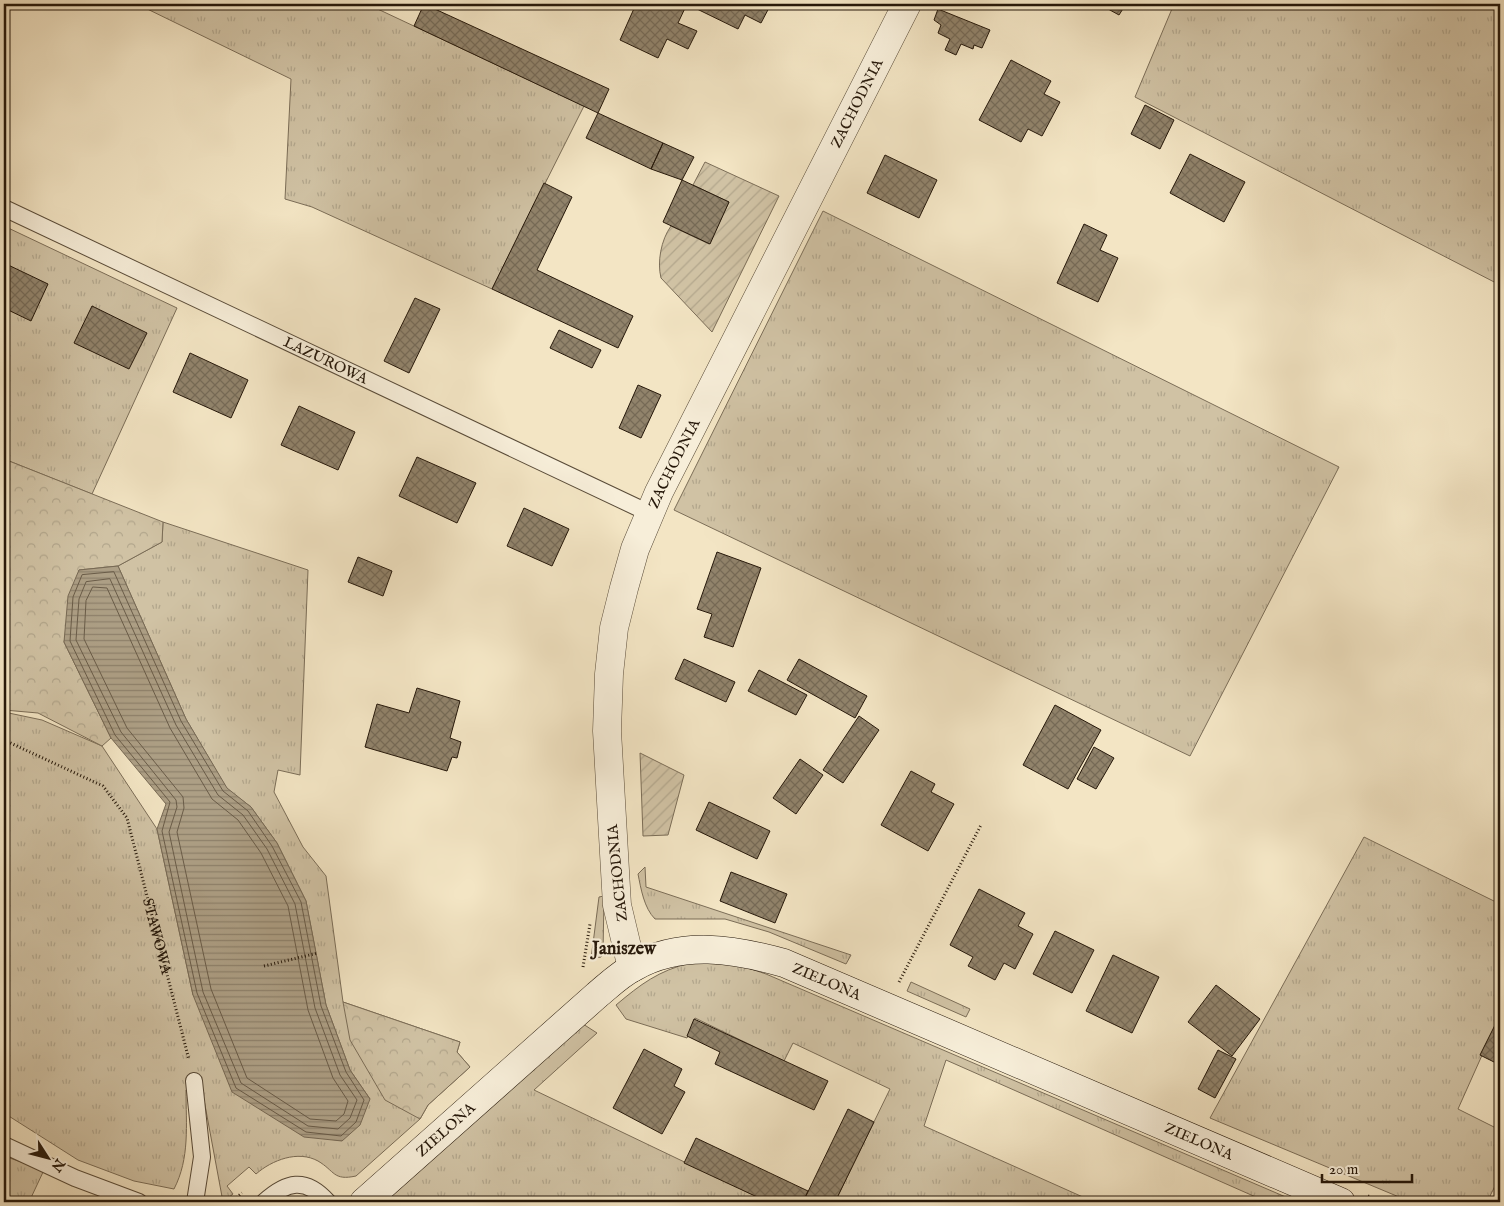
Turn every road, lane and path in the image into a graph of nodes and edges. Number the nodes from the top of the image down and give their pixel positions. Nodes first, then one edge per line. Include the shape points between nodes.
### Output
1 (902, 6) edge
2 (4, 208) edge
3 (649, 513) junction
4 (4, 740) edge
5 (981, 825) dead end
6 (318, 953) dead end
7 (264, 966) dead end
8 (632, 968) junction
9 (886, 1007) junction
10 (194, 1082) joint
11 (4, 1145) edge
12 (139, 1202) edge
13 (195, 1202) edge
14 (264, 1202) edge
15 (328, 1202) edge
16 (364, 1202) edge
17 (1341, 1202) edge

1 - 3 street, ZACHODNIA
2 - 3 lane, LAZUROWA
3 - 8 street, ZACHODNIA via 624,588 614,628 608,674 607,731 617,897
4 - 10 path, STAWOWA via 103,786 126,818
5 - 9 path
6 - 7 path
8 - 9 street, ZIELONA via 654,957 682,950 748,953 784,963
8 - 16 street, ZIELONA via 596,995
9 - 17 street, ZIELONA
10 - 13 lane via 202,1157
11 - 12 lane via 75,1178
14 - 15 lane via 291,1183 309,1188

